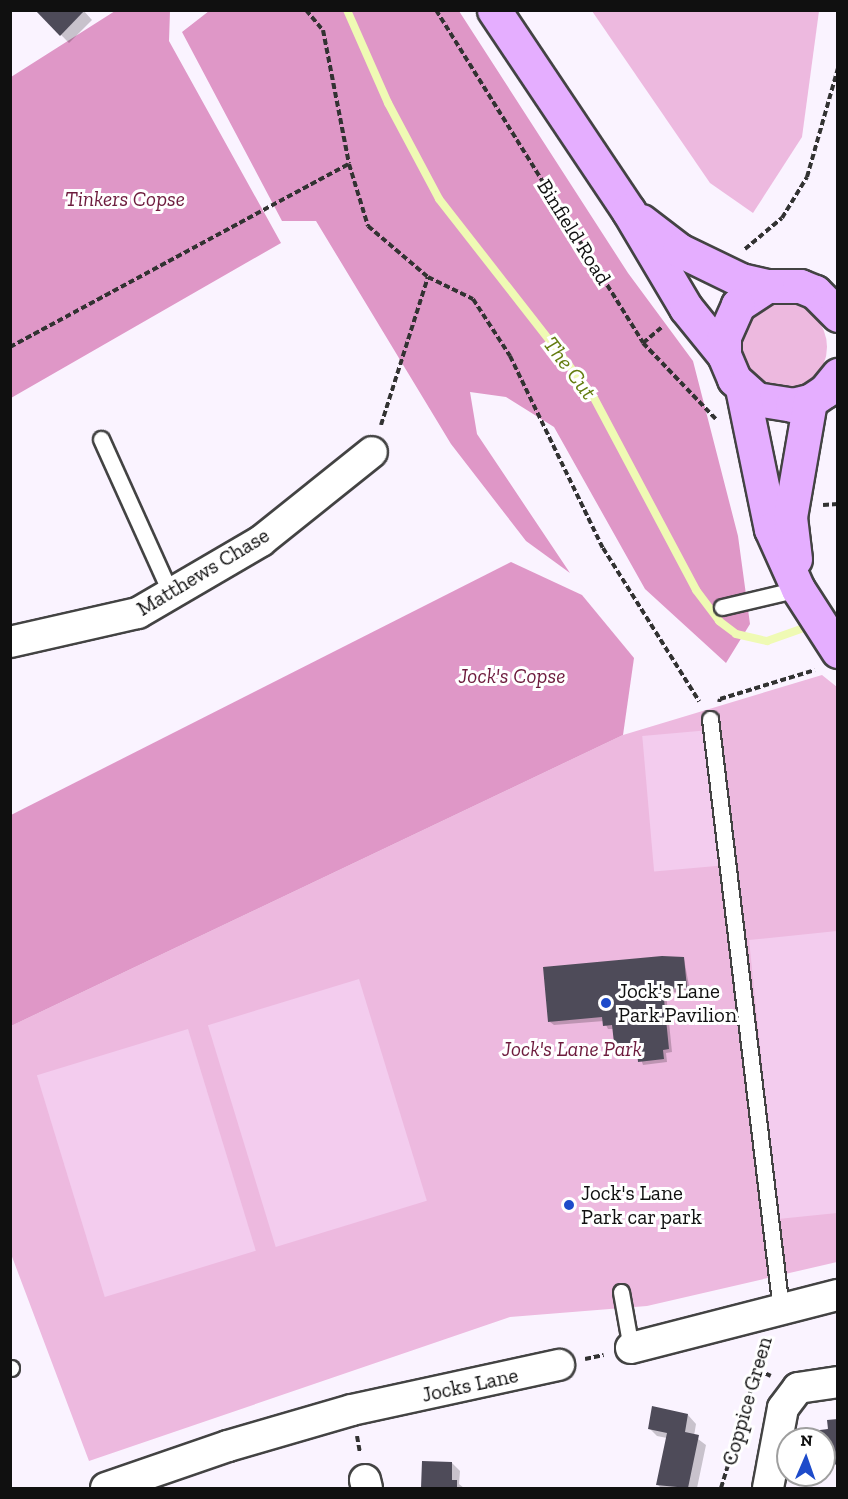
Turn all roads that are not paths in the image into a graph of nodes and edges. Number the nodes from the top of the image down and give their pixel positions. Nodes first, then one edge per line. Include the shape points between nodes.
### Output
1 (494, 10) edge
2 (628, 210) junction
3 (768, 286) junction
4 (837, 315) edge
5 (724, 355) junction
6 (837, 375) edge
7 (742, 388) junction
8 (810, 400) junction
9 (101, 439) dead end
10 (372, 452) road end
11 (798, 589) junction
12 (171, 594) junction
13 (722, 607) dead end
14 (10, 642) edge
15 (829, 659) edge
16 (710, 719) road end
17 (621, 1292) dead end
18 (837, 1296) edge
19 (774, 1312) junction
20 (631, 1348) joint
21 (559, 1365) road end
22 (837, 1382) edge
23 (106, 1488) edge
24 (768, 1488) edge

1 - 2 main road
2 - 3 main road via 679,249 741,280
2 - 5 main road via 686,308
3 - 4 main road via 792,285 815,292
3 - 5 main road via 745,299 729,320
5 - 7 main road
6 - 8 main road via 825,391
7 - 8 main road via 756,399 774,405
7 - 11 main road via 771,529
8 - 11 main road via 790,517
9 - 12 lane
10 - 12 street, Matthews Chase via 261,541
11 - 13 lane
11 - 15 main road
12 - 14 street, Matthews Chase via 138,613
16 - 19 lane
17 - 20 lane
18 - 19 street
19 - 20 street
21 - 23 street, Jocks Lane via 352,1410 228,1446
22 - 24 street, Coppice Green via 798,1388 783,1408

